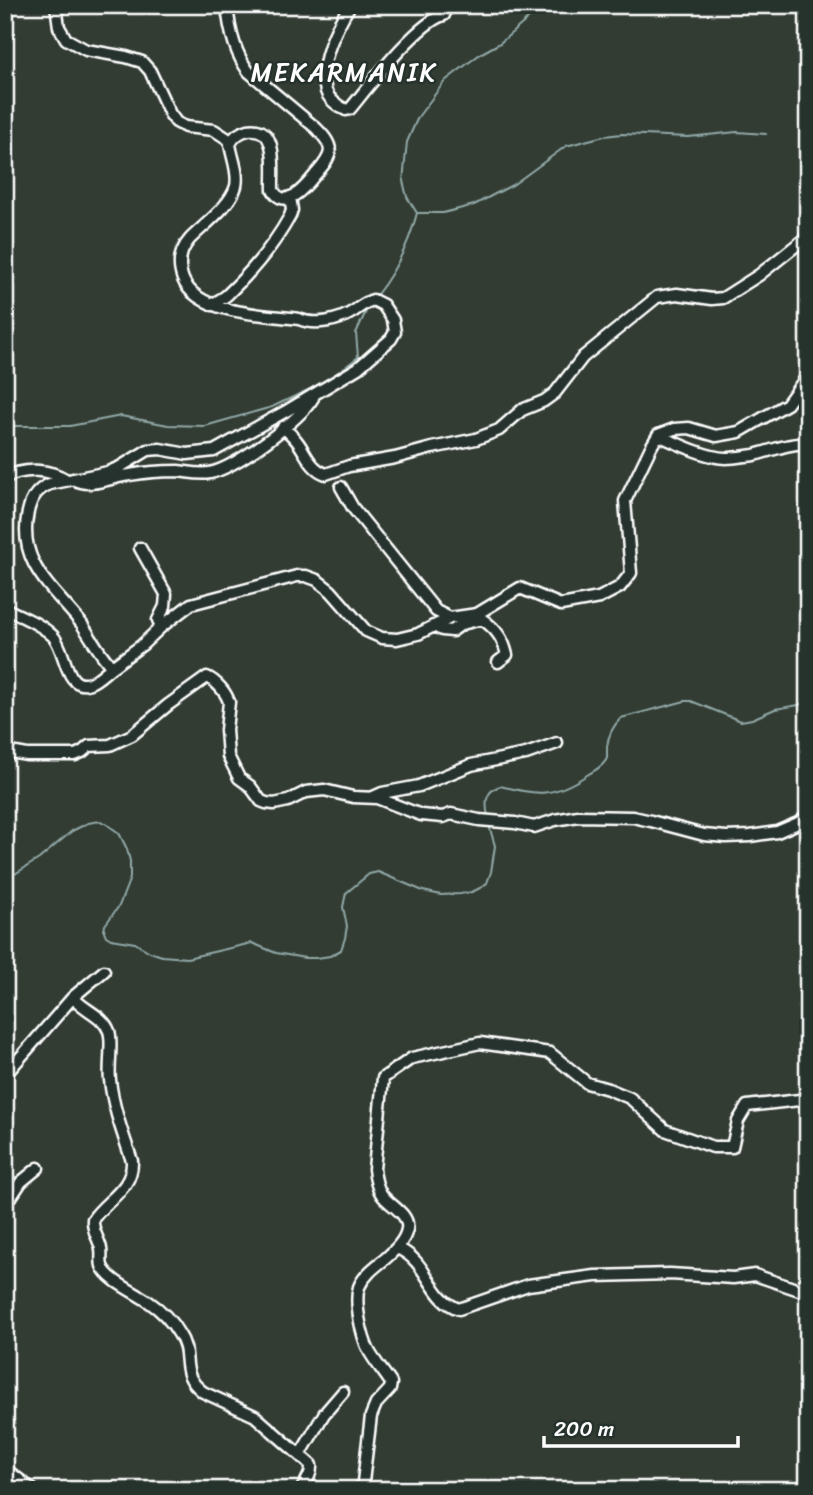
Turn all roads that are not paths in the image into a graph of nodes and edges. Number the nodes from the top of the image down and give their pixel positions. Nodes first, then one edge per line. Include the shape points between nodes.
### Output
1 (56, 5) edge
2 (227, 5) edge
3 (350, 5) edge
4 (444, 15) dead end
5 (231, 141) junction
6 (290, 197) junction
7 (808, 236) edge
8 (212, 305) junction
9 (808, 374) edge
10 (313, 394) junction
11 (283, 427) junction
12 (658, 435) junction
13 (808, 444) edge
14 (5, 478) edge
15 (70, 479) junction
16 (341, 487) dead end
17 (140, 548) dead end
18 (5, 608) edge
19 (450, 618) junction
20 (433, 626) junction
21 (161, 627) junction
22 (498, 662) dead end
23 (112, 667) junction
24 (557, 743) dead end
25 (5, 751) edge
26 (369, 799) junction
27 (808, 817) edge
28 (802, 826) edge
29 (104, 971) dead end
30 (73, 997) junction
31 (5, 1075) edge
32 (808, 1099) edge
33 (38, 1168) dead end
34 (5, 1202) edge
35 (397, 1248) junction
36 (808, 1293) edge
37 (343, 1392) dead end
38 (300, 1455) junction
39 (5, 1469) edge
40 (33, 1490) edge
41 (301, 1490) edge
42 (362, 1490) edge

1 - 5 street via 66,39 86,50 142,62 176,122 214,130
2 - 6 street via 236,47 249,72 316,128 329,145 327,160
3 - 4 street via 332,39 324,76 329,96 346,110 425,25
5 - 6 street via 246,130 266,136 273,151 274,193
5 - 8 street via 234,191 188,242 179,260 186,287
6 - 8 street via 290,216 260,262
7 - 11 street via 723,298 657,296 583,357 555,393 522,410 499,430 476,439 326,474 313,466
8 - 10 street via 306,323 335,320 370,300 383,305 394,323 391,339 358,369
9 - 12 street via 787,404 739,432 716,436 689,428
10 - 11 street via 309,404
10 - 15 street via 214,451 148,450 115,469
11 - 15 street via 231,465 208,473 131,474 87,484
12 - 13 street via 725,458
12 - 19 street via 625,501 631,573 621,587 599,598 561,605 520,588 477,614
14 - 15 street via 36,471
15 - 23 street via 44,486 34,495 26,527 28,553
16 - 19 street via 436,611
17 - 21 street via 166,594 158,620
18 - 23 street via 56,639 69,675 80,684 97,679
19 - 20 street
20 - 21 street via 397,639 382,638 366,631 317,580 297,576 191,604
20 - 22 street via 452,631 482,619 503,640 507,655
21 - 23 street
24 - 26 street
25 - 26 street via 75,755 89,746 118,743 206,677 221,688 229,702 226,730 232,766 261,801 274,804 324,790
26 - 28 street via 381,799 417,815 451,814 534,827 578,816 633,817 726,837
27 - 28 street
29 - 30 street
30 - 31 street
30 - 38 street via 103,1022 111,1036 114,1104 132,1161 126,1185 93,1219 102,1265 172,1324 185,1347 187,1372 195,1386 255,1416
32 - 35 street via 747,1106 732,1147 713,1147 665,1130 630,1097 587,1083 550,1053 480,1043 412,1058 383,1078 374,1170 383,1196 407,1222 407,1232
33 - 34 street
35 - 36 street via 411,1255 439,1294 459,1309 528,1284 595,1276 755,1275
35 - 42 street via 367,1274 359,1288 358,1308 369,1351 391,1383 371,1416
37 - 38 street
38 - 41 street via 312,1470
39 - 40 street

